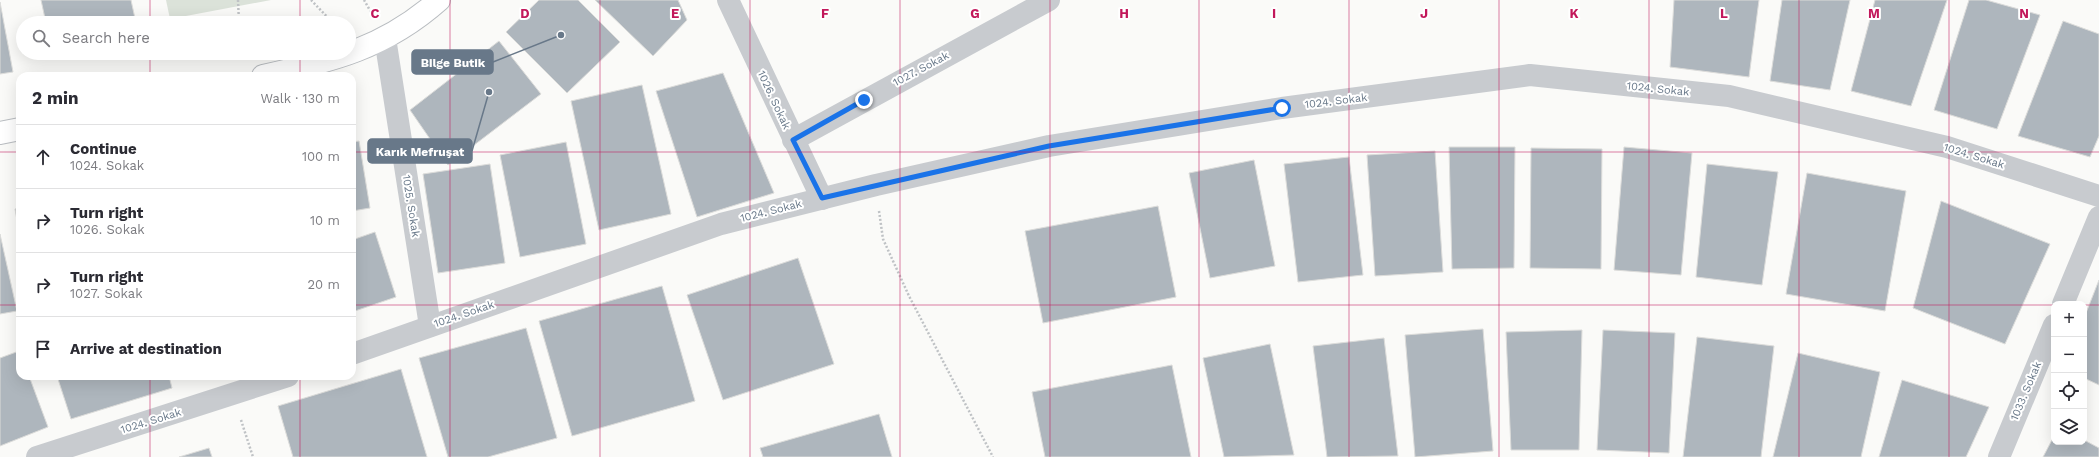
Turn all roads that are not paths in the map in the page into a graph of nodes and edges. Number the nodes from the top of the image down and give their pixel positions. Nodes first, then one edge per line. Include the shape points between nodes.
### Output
1 (439, 0) edge
2 (728, 0) edge
3 (1049, 0) edge
4 (385, 38) junction
5 (356, 52) edge
6 (332, 60) edge
7 (281, 72) edge
8 (16, 130) edge
9 (0, 133) edge
10 (793, 140) junction
11 (2099, 196) edge
12 (822, 198) junction
13 (2099, 216) edge
14 (2064, 301) edge
15 (430, 326) junction
16 (2051, 332) edge
17 (356, 353) edge
18 (276, 380) edge
19 (37, 457) edge
20 (1999, 457) edge

1 - 4 main road
2 - 10 street, 1026. Sokak
3 - 10 street, 1027. Sokak
4 - 5 main road
4 - 15 street, 1025. Sokak
6 - 7 main road
8 - 9 main road
10 - 12 street, 1026. Sokak
11 - 12 street, 1024. Sokak via 1947,147 1729,96 1530,75 1282,108 1049,146
12 - 15 street, 1024. Sokak via 721,224
13 - 14 street
15 - 17 street, 1024. Sokak
16 - 20 street, 1033. Sokak
18 - 19 street, 1024. Sokak

